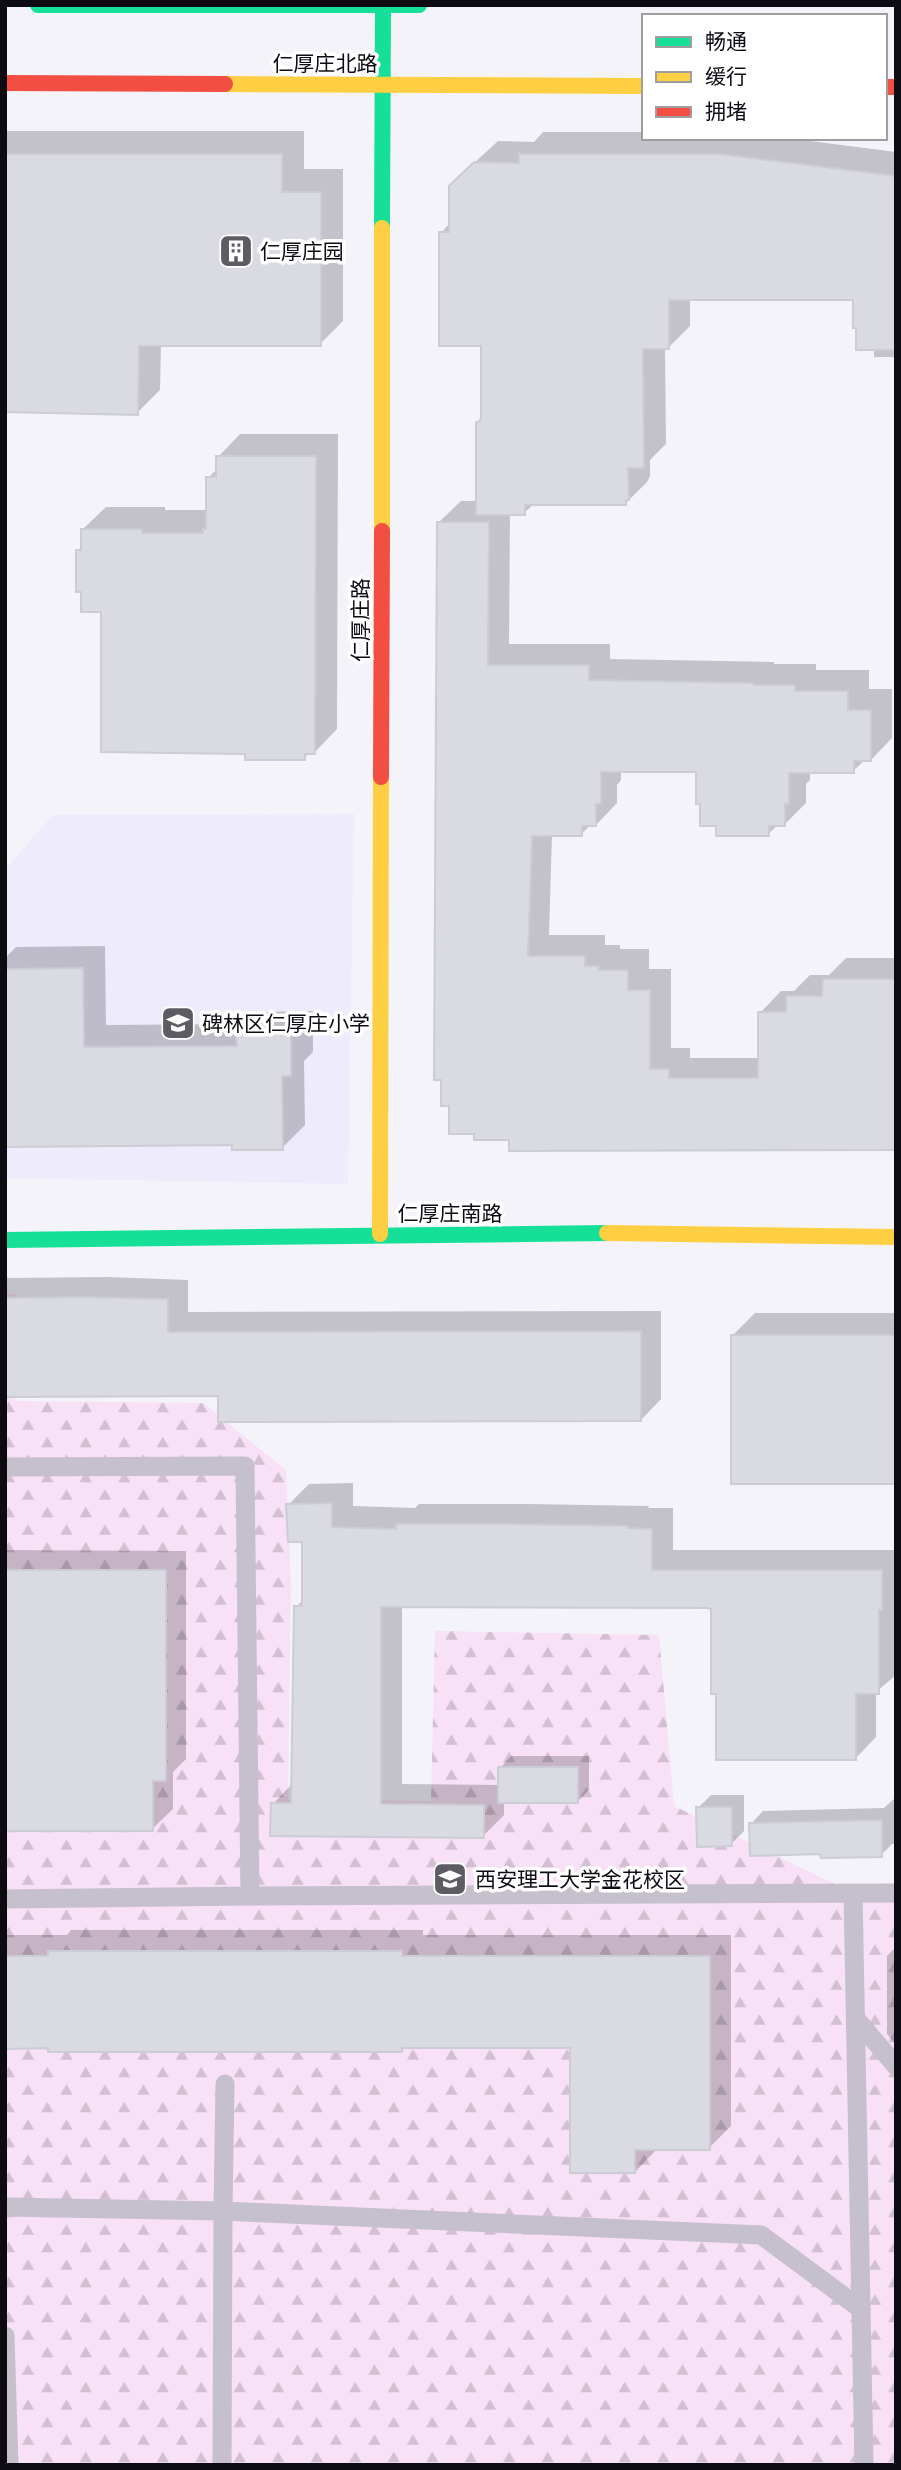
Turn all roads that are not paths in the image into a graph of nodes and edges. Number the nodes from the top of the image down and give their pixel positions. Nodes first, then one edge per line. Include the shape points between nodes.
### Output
1 (38, 5) edge
2 (419, 5) edge
3 (383, 6) edge
4 (5, 83) edge
5 (382, 85) junction
6 (642, 86) edge
7 (380, 1234) junction
8 (896, 1237) edge
9 (5, 1240) edge
10 (5, 1467) edge
11 (853, 1893) junction
12 (896, 1893) edge
13 (250, 1896) junction
14 (5, 1899) edge
15 (856, 2019) junction
16 (896, 2066) edge
17 (225, 2084) dead end
18 (5, 2207) edge
19 (223, 2211) junction
20 (861, 2309) junction
21 (5, 2336) edge
22 (9, 2465) edge
23 (222, 2465) edge
24 (864, 2465) edge

1 - 3 street
2 - 3 street
3 - 5 street, 仁厚庄路
4 - 5 street, 仁厚庄北路
5 - 6 street, 仁厚庄北路
5 - 7 street, 仁厚庄路
7 - 8 street, 仁厚庄南路
7 - 9 street, 仁厚庄南路
10 - 13 lane via 245,1466
11 - 12 lane
11 - 13 lane
11 - 15 lane
13 - 14 lane
15 - 16 lane
15 - 20 lane
17 - 19 lane
18 - 19 lane
19 - 20 lane via 761,2235
19 - 23 lane
20 - 24 lane
21 - 22 lane

